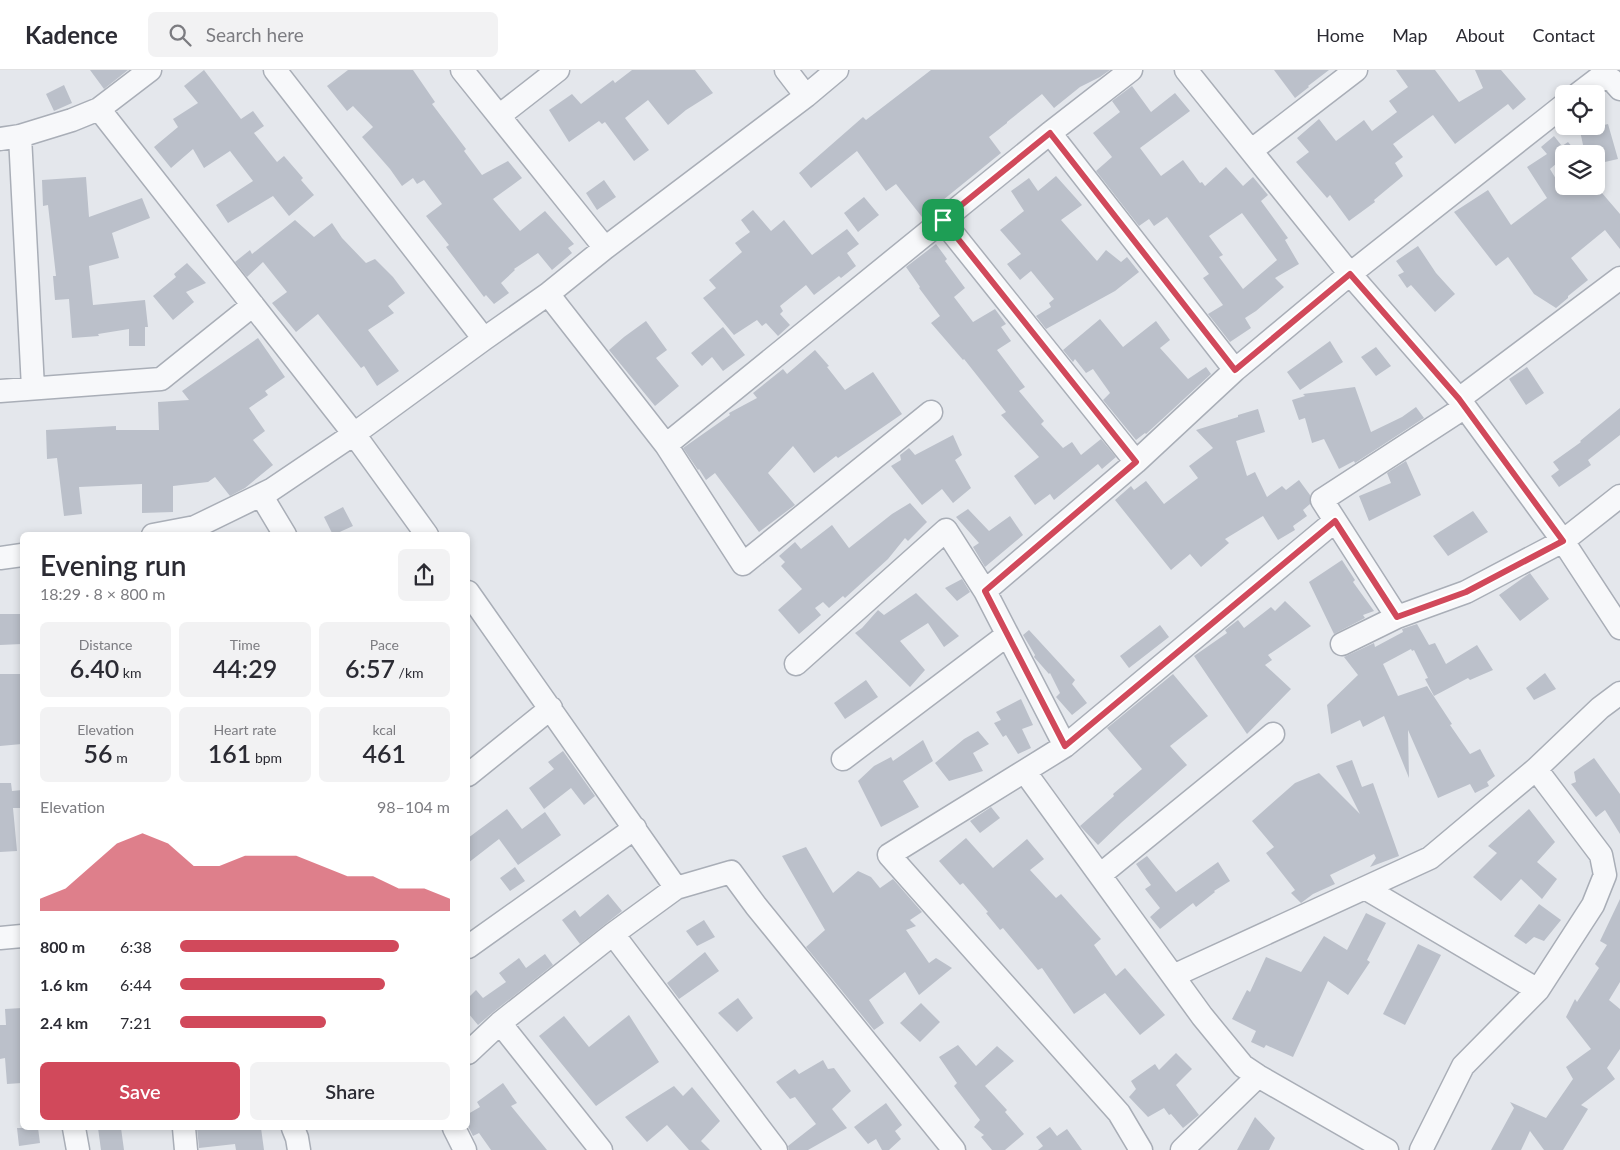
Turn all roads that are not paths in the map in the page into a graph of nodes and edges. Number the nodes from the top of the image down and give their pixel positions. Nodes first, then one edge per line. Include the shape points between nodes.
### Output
1 (150, 70) edge
2 (275, 70) edge
3 (462, 70) edge
4 (558, 70) edge
5 (786, 70) edge
6 (836, 70) edge
7 (1131, 70) edge
8 (1186, 70) edge
9 (1356, 70) edge
10 (1590, 85) edge
11 (1620, 90) edge
12 (806, 96) junction
13 (99, 109) junction
14 (1555, 112) edge
15 (499, 116) junction
16 (1050, 133) junction
17 (10, 138) edge
18 (1252, 150) junction
19 (943, 220) junction
20 (605, 248) junction
21 (1350, 274) junction
22 (1620, 278) edge
23 (548, 294) junction
24 (253, 305) junction
25 (484, 339) junction
26 (1235, 370) junction
27 (33, 388) junction
28 (0, 390) edge
29 (1462, 403) junction
30 (930, 412) dead end
31 (354, 434) junction
32 (666, 445) junction
33 (1136, 462) junction
34 (261, 495) junction
35 (1620, 496) edge
36 (1335, 521) junction
37 (169, 532) edge
38 (283, 532) edge
39 (425, 532) edge
40 (1563, 541) junction
41 (20, 555) edge
42 (0, 558) edge
43 (985, 591) junction
44 (470, 595) edge
45 (1397, 617) junction
46 (1620, 628) edge
47 (1007, 635) junction
48 (1342, 644) dead end
49 (796, 664) dead end
50 (1620, 692) edge
51 (551, 708) junction
52 (1273, 734) dead end
53 (1065, 746) junction
54 (843, 759) dead end
55 (1536, 769) junction
56 (1025, 772) junction
57 (470, 773) edge
58 (635, 828) junction
59 (1100, 875) junction
60 (676, 888) junction
61 (1365, 888) junction
62 (613, 934) junction
63 (20, 936) edge
64 (0, 938) edge
65 (470, 946) edge
66 (1173, 976) junction
67 (1538, 990) junction
68 (500, 1023) junction
69 (470, 1051) edge
70 (1258, 1076) junction
71 (74, 1130) edge
72 (184, 1130) edge
73 (294, 1130) edge
74 (455, 1130) edge
75 (78, 1150) edge
76 (186, 1150) edge
77 (299, 1150) edge
78 (465, 1150) edge
79 (601, 1150) edge
80 (776, 1150) edge
81 (954, 1150) edge
82 (1141, 1150) edge
83 (1182, 1150) edge
84 (1387, 1150) edge
85 (1421, 1150) edge

1 - 13 street
2 - 25 street
3 - 15 street
4 - 15 street
5 - 12 street
6 - 12 street
7 - 16 street
8 - 18 street
9 - 18 street
10 - 11 street via 1600,78 1612,80
12 - 20 street
13 - 17 street
13 - 24 street
14 - 21 street
15 - 20 street
16 - 19 street
16 - 26 street
17 - 27 street
18 - 21 street
19 - 32 street
19 - 33 street
20 - 23 street
21 - 26 street
21 - 29 street
22 - 29 street
23 - 25 street
23 - 32 street
24 - 27 street via 161,379
24 - 31 street
25 - 31 street
26 - 33 street
27 - 28 street
29 - 36 street via 1322,500
29 - 40 street
30 - 32 street via 743,564
31 - 34 street
31 - 39 street
33 - 43 street
34 - 37 street via 195,527
34 - 38 street
35 - 40 street
36 - 45 street
36 - 53 street
40 - 45 street via 1466,592
40 - 46 street
41 - 42 street
43 - 47 street
43 - 49 street via 946,530
44 - 51 street
45 - 48 street
47 - 53 street
47 - 54 street
50 - 55 street
51 - 57 street
51 - 58 street
52 - 59 street
53 - 56 street
55 - 61 street via 1430,858
55 - 67 street via 1601,855 1605,875 1593,905
56 - 59 street
56 - 82 street via 888,855 1119,1112
58 - 60 street
58 - 65 street
59 - 66 street
60 - 62 street
60 - 81 street via 731,872
61 - 66 street
61 - 67 street
62 - 68 street
62 - 80 street
63 - 64 street
66 - 70 street via 1243,1066
67 - 85 street via 1463,1066
68 - 69 street
68 - 79 street
70 - 83 street
70 - 84 street
71 - 75 street
72 - 76 street
73 - 77 street
74 - 78 street

